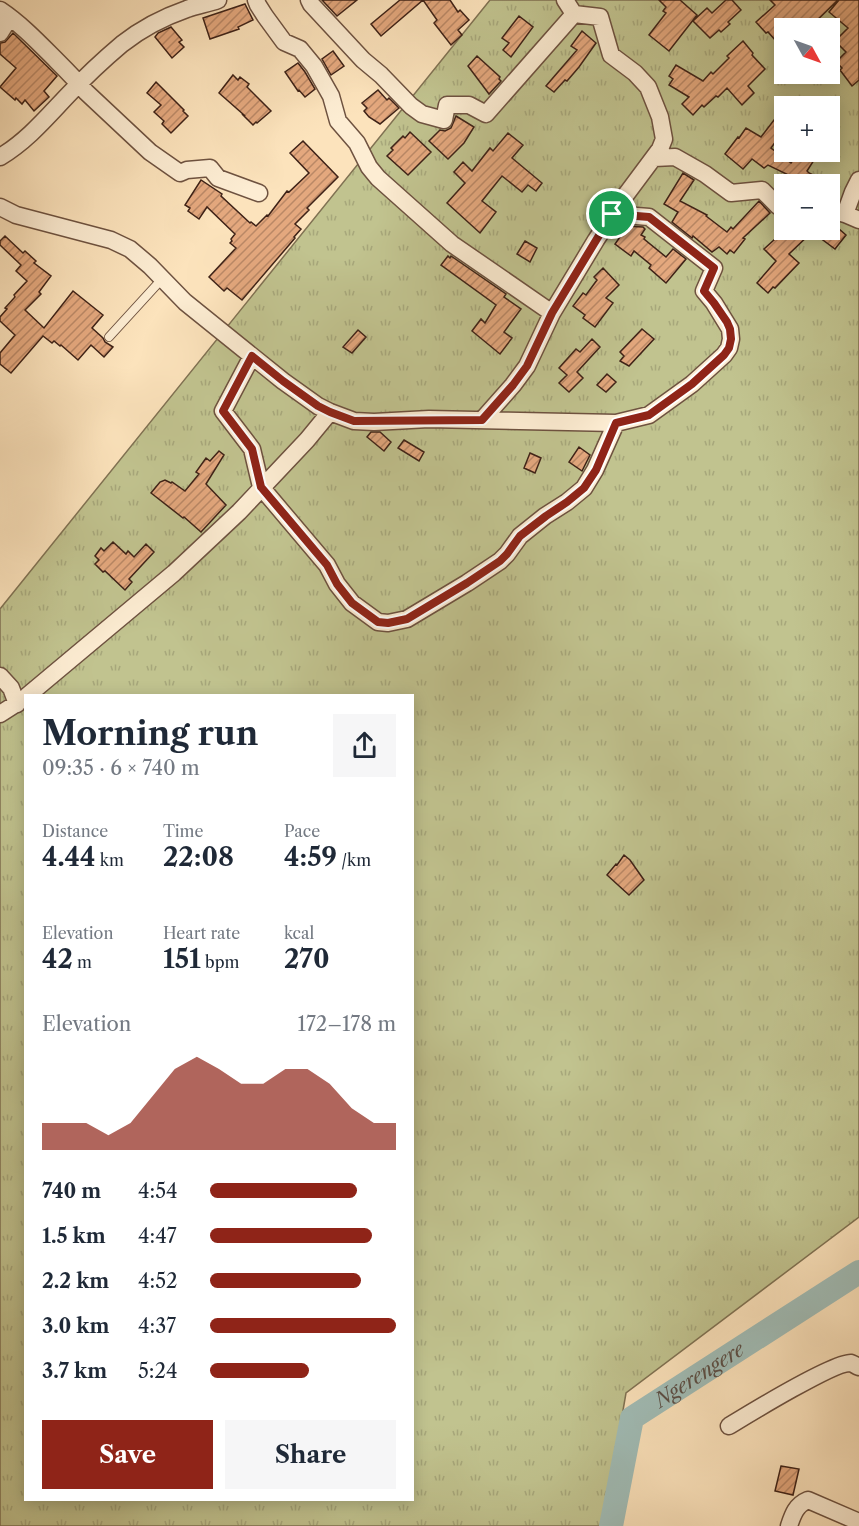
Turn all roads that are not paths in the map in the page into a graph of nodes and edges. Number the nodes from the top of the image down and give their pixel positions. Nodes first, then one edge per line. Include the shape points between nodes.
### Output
1 (256, 0) edge
2 (309, 0) edge
3 (212, 1) edge
4 (569, 7) edge
5 (5, 14) edge
6 (0, 33) edge
7 (79, 83) junction
8 (664, 139) junction
9 (0, 157) edge
10 (675, 157) junction
11 (654, 158) junction
12 (859, 180) edge
13 (259, 193) dead end
14 (774, 203) edge
15 (0, 207) edge
16 (612, 214) junction
17 (845, 214) edge
18 (162, 279) junction
19 (552, 313) junction
20 (109, 337) dead end
21 (252, 356) junction
22 (330, 412) junction
23 (482, 420) junction
24 (616, 423) junction
25 (261, 487) junction
26 (0, 676) edge
27 (29, 694) edge
28 (23, 699) edge
29 (0, 714) edge
30 (859, 1367) edge
31 (729, 1426) dead end
32 (859, 1522) edge
33 (789, 1526) edge

1 - 19 street via 284,42 300,49 314,66 331,96 338,121 378,178 452,244
2 - 4 street via 411,106 422,114 444,120 447,105 469,105 486,114
3 - 7 street via 156,22 124,43
4 - 8 street via 600,17 611,55 648,87
5 - 6 street
5 - 7 street
7 - 9 street via 33,131
7 - 13 street via 150,152 180,173 210,168 218,178
8 - 10 street
8 - 11 street
10 - 11 street
10 - 14 street via 731,193 762,190
11 - 16 street
12 - 17 street
15 - 18 street via 122,244
16 - 19 street
16 - 24 street via 649,217 714,268 704,291 727,322 731,339 724,355 692,384 649,415
18 - 20 lane
18 - 21 street
19 - 23 street via 527,366
21 - 22 street
21 - 25 street via 223,411 252,449
22 - 23 street via 354,421
22 - 25 street
23 - 24 street
24 - 25 street via 584,488 520,536 500,561 407,619 388,623 378,622 352,603 327,565
25 - 27 street via 174,573
26 - 28 street
28 - 29 street
30 - 31 street via 851,1363 838,1366
32 - 33 street via 808,1500 795,1508

